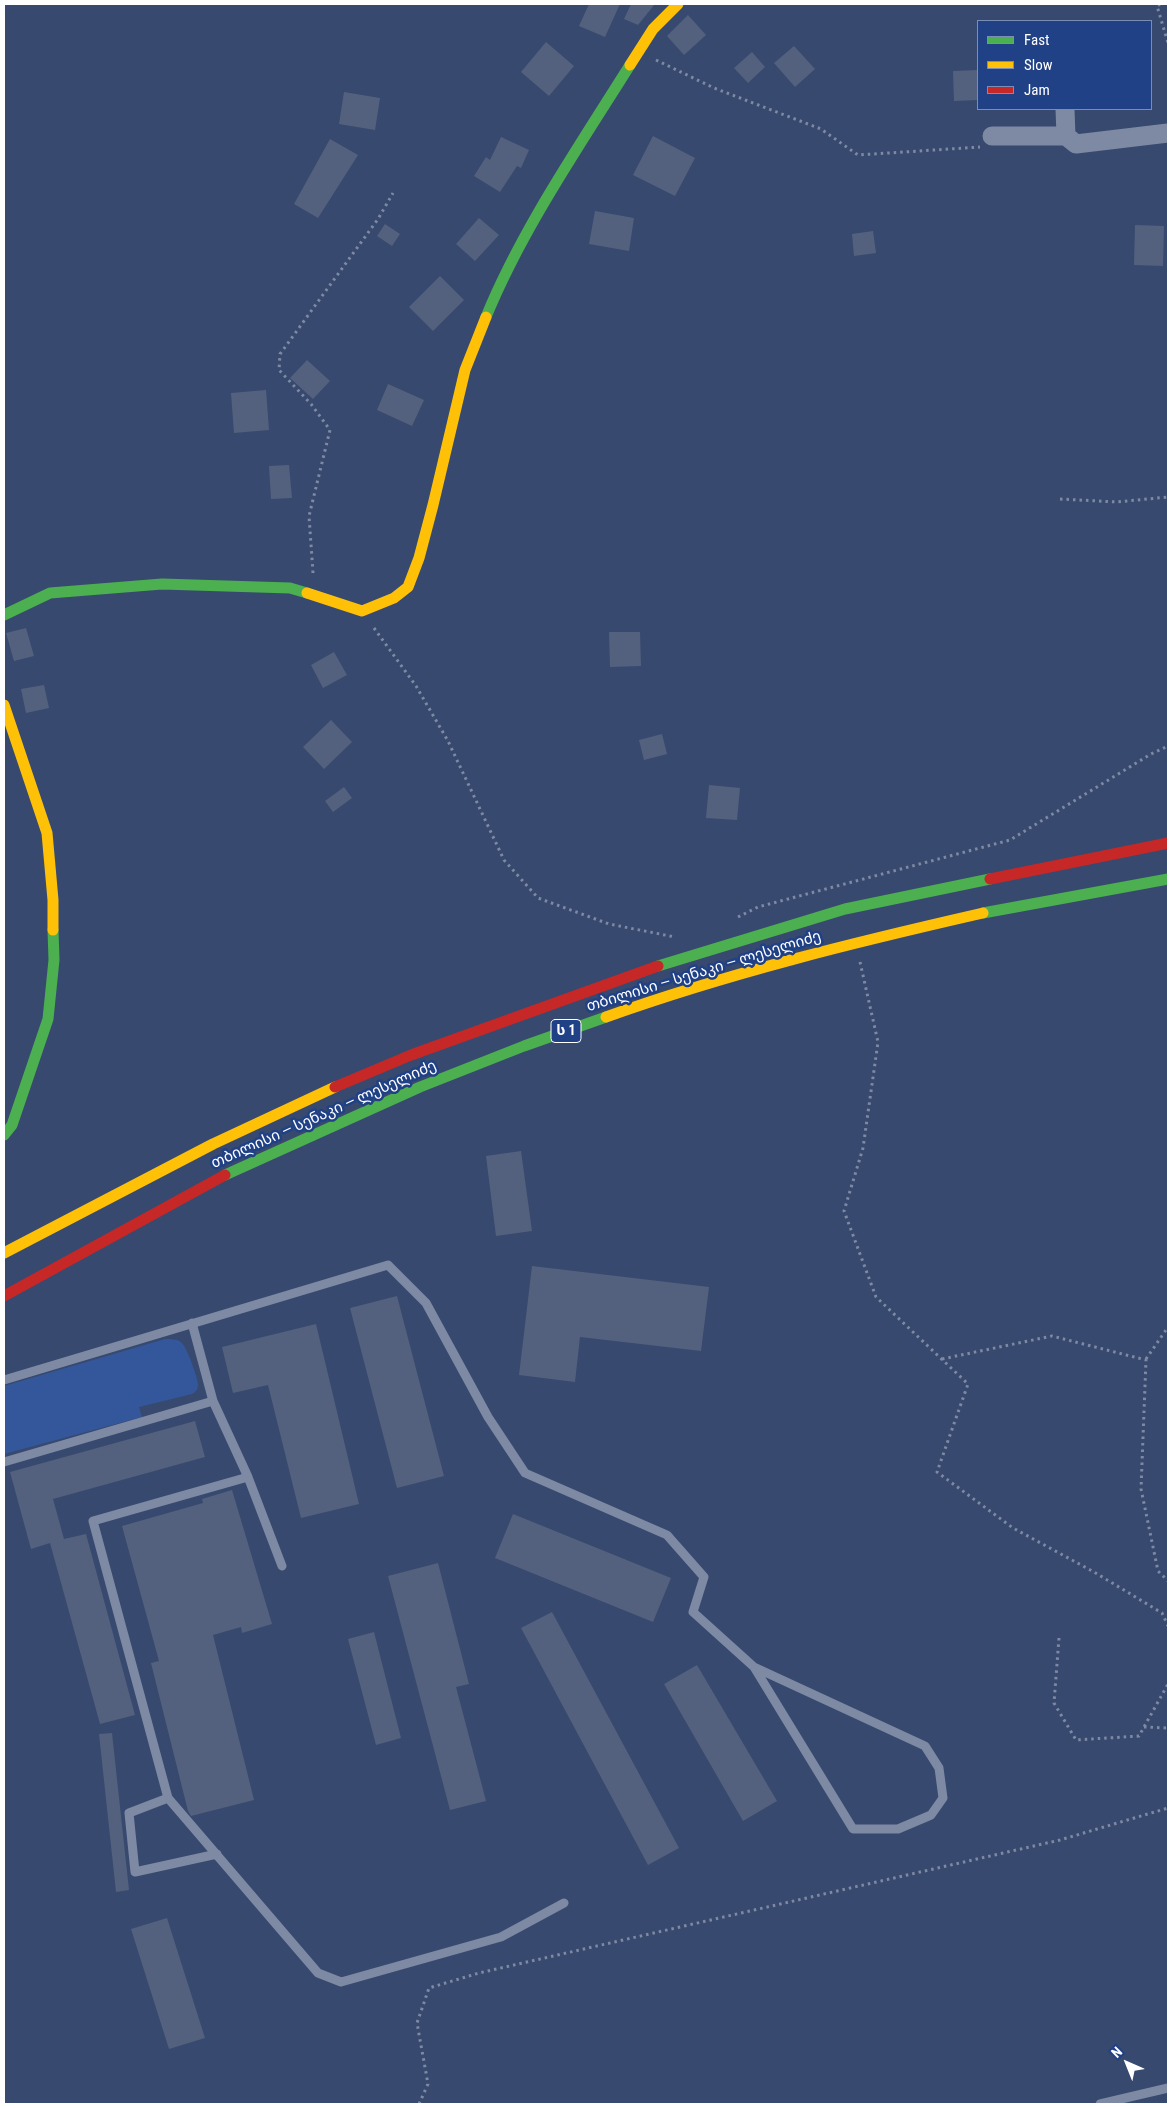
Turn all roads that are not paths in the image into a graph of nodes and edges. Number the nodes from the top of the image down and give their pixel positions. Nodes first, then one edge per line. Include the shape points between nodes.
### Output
1 (678, 4) edge
2 (1065, 110) edge
3 (1168, 133) edge
4 (992, 136) road end
5 (1066, 136) junction
6 (4, 615) edge
7 (4, 705) edge
8 (1168, 843) edge
9 (1168, 879) edge
10 (4, 1135) edge
11 (4, 1253) edge
12 (4, 1296) edge
13 (192, 1324) junction
14 (4, 1380) edge
15 (213, 1401) junction
16 (4, 1462) edge
17 (248, 1477) junction
18 (282, 1566) dead end
19 (754, 1667) junction
20 (168, 1798) junction
21 (217, 1854) junction
22 (564, 1903) dead end
23 (1168, 2088) edge
24 (1100, 2104) edge

1 - 6 main road via 653,29 502,278 465,370 431,514 408,587 394,598 362,611 290,588 162,584 50,594
2 - 5 street
3 - 5 street via 1076,144
4 - 5 street
7 - 10 main road via 47,833 54,951 48,1019 12,1125
8 - 11 main road, თბილისი — სენაკი — ლესელიძე / ს 1 via 844,909 632,974 411,1055 303,1101
9 - 12 main road, თბილისი — სენაკი — ლესელიძე / ს 1 via 1003,908 855,942 653,1000 524,1046 420,1087 230,1172
13 - 14 lane
13 - 15 lane
13 - 19 lane via 388,1265 426,1303 488,1418 524,1473 667,1535 704,1577 693,1612
15 - 16 lane
15 - 17 lane
17 - 18 lane
17 - 20 lane via 93,1521
19 - 19 lane via 852,1829 898,1829 931,1815 943,1798 939,1768 925,1746
20 - 21 lane
20 - 21 lane via 129,1813 135,1872
21 - 22 lane via 318,1973 341,1982 501,1937
23 - 24 lane

